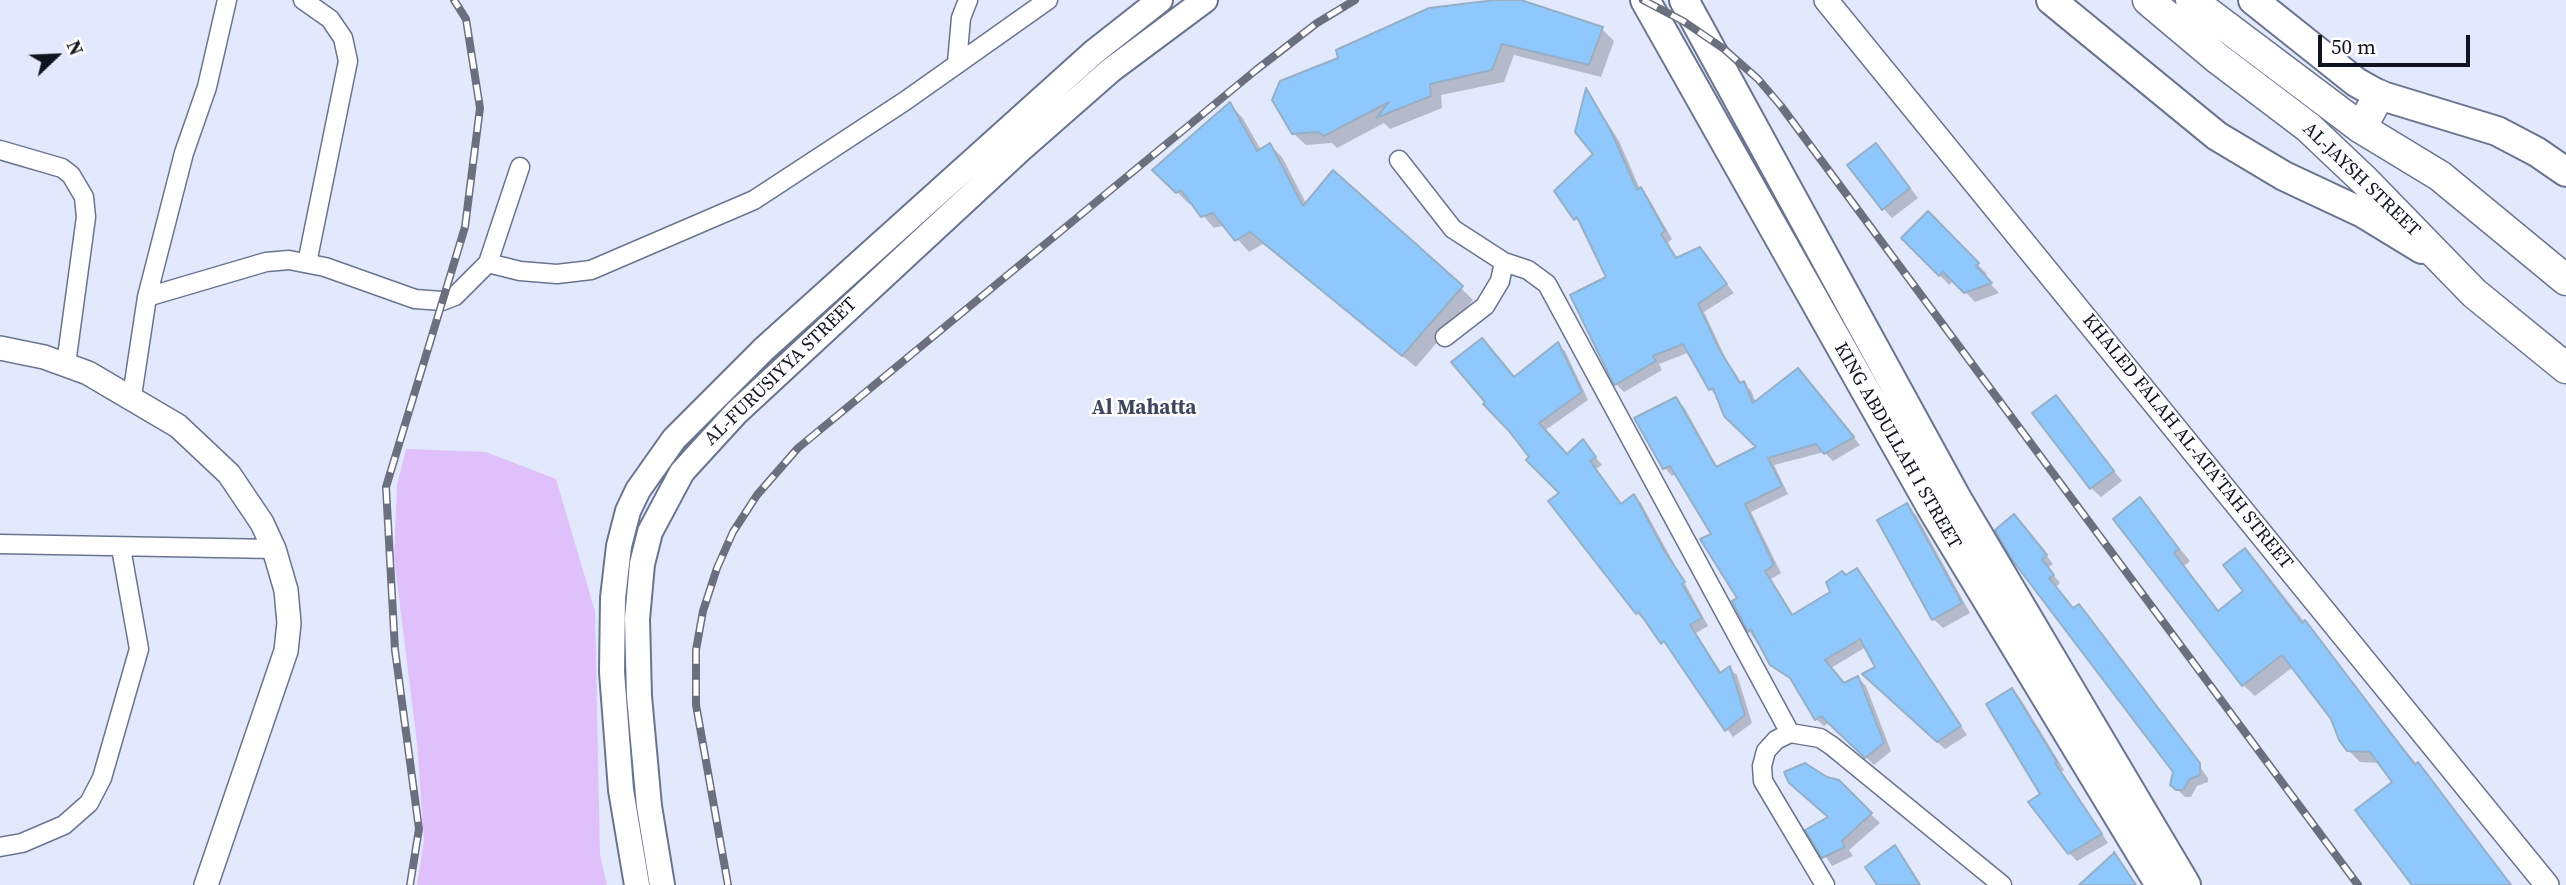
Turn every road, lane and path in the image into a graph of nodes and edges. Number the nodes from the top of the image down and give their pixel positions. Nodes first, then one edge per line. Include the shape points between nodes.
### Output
1 (227, 0) edge
2 (303, 0) edge
3 (968, 0) edge
4 (1048, 0) edge
5 (1160, 0) edge
6 (1205, 0) edge
7 (1646, 0) edge
8 (1684, 0) edge
9 (1826, 0) edge
10 (2051, 0) edge
11 (2148, 0) edge
12 (2253, 0) edge
13 (2197, 6) edge
14 (957, 63) junction
15 (2379, 95) junction
16 (2361, 128) junction
17 (0, 150) edge
18 (1399, 160) dead end
19 (520, 167) dead end
20 (2566, 172) edge
21 (1504, 262) junction
22 (307, 263) junction
23 (488, 263) junction
24 (2445, 264) junction
25 (2566, 280) edge
26 (148, 297) junction
27 (1444, 337) dead end
28 (0, 348) edge
29 (66, 364) junction
30 (2566, 368) edge
31 (132, 396) junction
32 (0, 544) edge
33 (121, 548) junction
34 (274, 549) junction
35 (1790, 733) junction
36 (0, 847) edge
37 (206, 885) edge
38 (637, 885) edge
39 (662, 885) edge
40 (1825, 885) edge
41 (2002, 885) edge
42 (2160, 885) edge
43 (2186, 885) edge
44 (2547, 885) edge

1 - 26 street
2 - 22 street via 330,19 343,38 348,61
3 - 14 street via 958,33
4 - 14 street
5 - 38 main road, AL-FURUSIYYA STREET via 1094,52 764,349 674,439 638,490 619,546 612,598 621,790
6 - 39 main road, AL-FURUSIYYA STREET via 1111,70 1021,149 736,413 682,472 650,532 637,619 649,806
7 - 42 main road, KING ABDULLAH I STREET via 1934,512
8 - 43 main road, KING ABDULLAH I STREET via 1957,499
9 - 44 street, KHALED FALAH AL-ATA’TAH STREET
10 - 24 main road via 2217,136 2284,176 2363,213
11 - 24 highway, AL-JAYSH STREET via 2327,144
12 - 15 main road via 2344,75
13 - 16 highway, AL-JAYSH STREET
14 - 23 street via 772,190 603,266 557,274
15 - 16 highway
15 - 20 main road via 2497,131
16 - 25 highway, AL-JAYSH STREET via 2440,176
17 - 29 street via 62,168 84,197 86,217
18 - 21 street via 1453,229
19 - 23 street
21 - 27 street via 1500,281 1485,306
21 - 35 street via 1547,284
22 - 23 street via 429,303 455,296
22 - 26 street via 266,262
24 - 30 highway, AL-JAYSH STREET via 2494,311
26 - 31 street
28 - 29 street
29 - 31 street
31 - 34 street via 178,426 229,474
32 - 33 street
33 - 34 street
33 - 36 street via 139,649 102,778 89,803 64,825
34 - 37 street via 286,590 286,651
35 - 40 street via 1766,751 1763,781
35 - 41 street via 1812,736 1832,746

